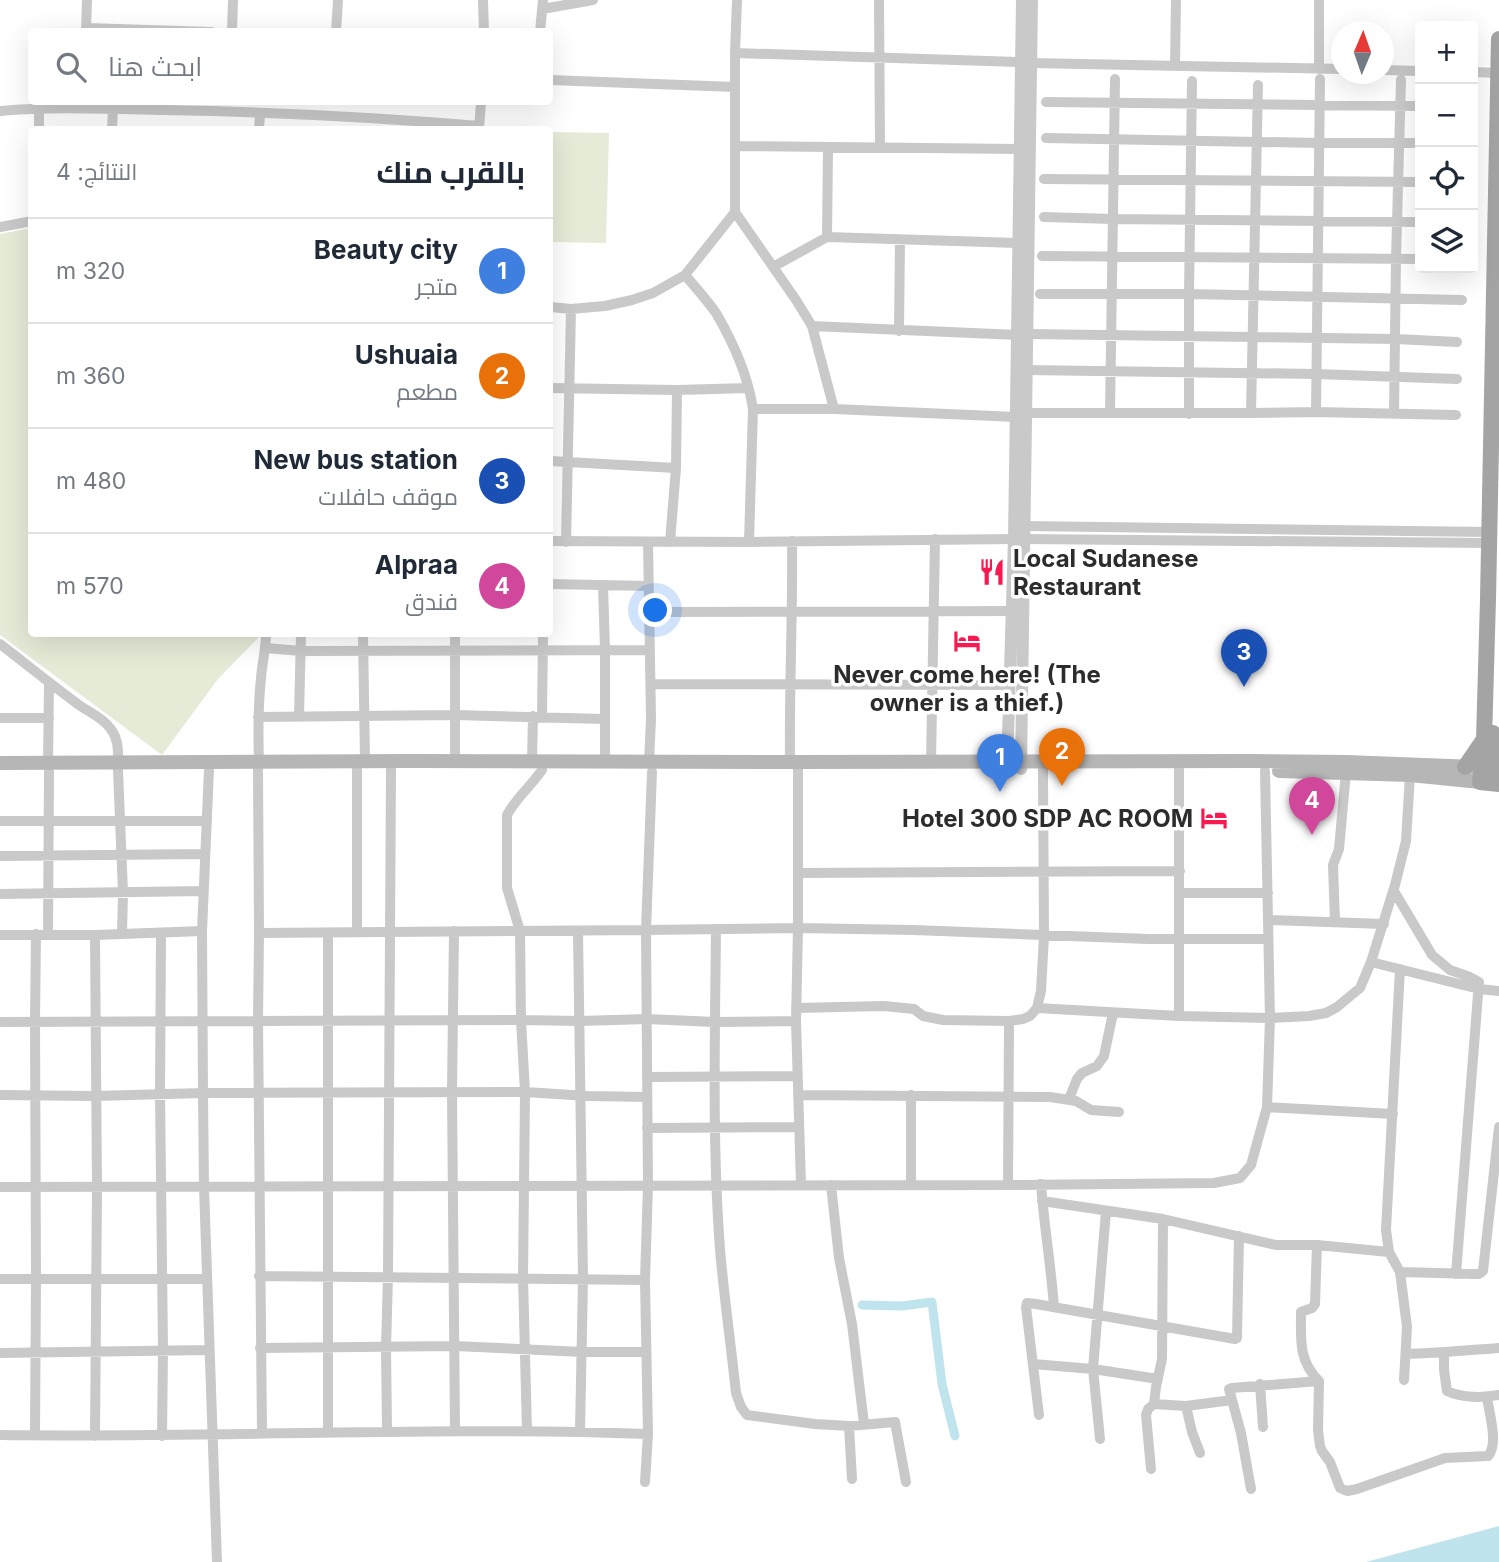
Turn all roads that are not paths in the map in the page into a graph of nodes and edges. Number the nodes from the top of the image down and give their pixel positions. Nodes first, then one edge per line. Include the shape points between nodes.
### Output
1 (88, 0) edge
2 (233, 0) edge
3 (338, 0) edge
4 (483, 0) edge
5 (593, 0) edge
6 (737, 0) edge
7 (879, 0) edge
8 (1023, 0) edge
9 (1032, 0) edge
10 (1176, 0) edge
11 (1319, 0) edge
12 (543, 5) edge
13 (86, 28) edge
14 (232, 28) edge
15 (335, 28) edge
16 (484, 28) edge
17 (540, 28) edge
18 (1499, 39) edge
19 (735, 53) junction
20 (879, 57) junction
21 (1026, 63) junction
22 (1175, 66) junction
23 (1394, 70) edge
24 (1331, 71) edge
25 (1415, 71) edge
26 (1478, 72) edge
27 (1498, 72) edge
28 (1319, 74) junction
29 (1115, 79) dead end
30 (553, 80) edge
31 (1401, 80) dead end
32 (1192, 81) dead end
33 (1258, 85) dead end
34 (735, 88) junction
35 (1046, 102) dead end
36 (1115, 102) junction
37 (1191, 103) junction
38 (1319, 104) junction
39 (85, 105) edge
40 (334, 105) edge
41 (481, 105) edge
42 (1258, 105) junction
43 (233, 106) edge
44 (1400, 106) junction
45 (1415, 106) edge
46 (39, 107) junction
47 (113, 109) junction
48 (0, 111) edge
49 (260, 113) junction
50 (334, 115) junction
51 (402, 124) edge
52 (39, 126) edge
53 (112, 126) edge
54 (259, 126) edge
55 (453, 126) edge
56 (479, 126) edge
57 (1046, 138) dead end
58 (1114, 139) junction
59 (1191, 141) junction
60 (1257, 142) junction
61 (1319, 143) junction
62 (1398, 143) junction
63 (1415, 143) edge
64 (735, 146) junction
65 (880, 147) junction
66 (828, 148) junction
67 (1021, 149) junction
68 (1044, 179) dead end
69 (1113, 180) junction
70 (1256, 180) junction
71 (1190, 181) junction
72 (1397, 181) junction
73 (1318, 182) junction
74 (1415, 182) edge
75 (1025, 198) junction
76 (735, 212) junction
77 (1044, 217) dead end
78 (1112, 219) junction
79 (1190, 219) junction
80 (1255, 221) junction
81 (1319, 221) junction
82 (28, 222) edge
83 (1398, 222) junction
84 (1415, 222) edge
85 (0, 227) edge
86 (827, 237) junction
87 (1497, 239) edge
88 (900, 240) junction
89 (1020, 243) junction
90 (1042, 256) dead end
91 (1111, 256) junction
92 (1189, 256) junction
93 (1255, 257) junction
94 (1318, 258) junction
95 (1396, 258) junction
96 (1415, 258) edge
97 (773, 267) junction
98 (685, 275) junction
99 (1040, 294) dead end
100 (1189, 294) junction
101 (1111, 295) junction
102 (1254, 296) junction
103 (1317, 296) junction
104 (1396, 299) junction
105 (1462, 300) dead end
106 (553, 307) edge
107 (571, 309) junction
108 (812, 327) junction
109 (899, 331) junction
110 (1022, 334) junction
111 (1111, 335) junction
112 (1189, 337) junction
113 (1254, 337) junction
114 (1316, 338) junction
115 (1396, 339) junction
116 (1457, 342) dead end
117 (1026, 370) junction
118 (1110, 372) junction
119 (1189, 372) junction
120 (1253, 373) junction
121 (1316, 374) junction
122 (1394, 376) junction
123 (1457, 379) dead end
124 (553, 388) edge
125 (569, 388) junction
126 (748, 388) junction
127 (677, 390) junction
128 (753, 409) junction
129 (834, 409) junction
130 (1316, 412) junction
131 (1110, 413) junction
132 (1251, 413) junction
133 (1189, 414) junction
134 (1394, 414) junction
135 (1021, 415) junction
136 (1456, 415) dead end
137 (553, 461) edge
138 (568, 461) junction
139 (676, 468) junction
140 (1171, 528) junction
141 (1021, 535) junction
142 (935, 539) junction
143 (1493, 539) edge
144 (1171, 540) junction
145 (553, 541) edge
146 (792, 541) junction
147 (566, 542) junction
148 (648, 542) junction
149 (670, 542) junction
150 (749, 542) junction
151 (553, 584) edge
152 (603, 585) junction
153 (649, 586) junction
154 (650, 611) junction
155 (1017, 611) junction
156 (793, 612) junction
157 (933, 612) junction
158 (266, 637) edge
159 (301, 637) edge
160 (363, 637) edge
161 (455, 637) edge
162 (543, 637) edge
163 (0, 644) edge
164 (267, 648) junction
165 (543, 649) junction
166 (363, 650) junction
167 (455, 650) junction
168 (605, 650) junction
169 (650, 650) junction
170 (301, 651) junction
171 (49, 682) junction
172 (651, 684) junction
173 (789, 685) junction
174 (932, 685) junction
175 (1010, 685) junction
176 (364, 715) junction
177 (455, 715) junction
178 (299, 716) junction
179 (258, 717) junction
180 (538, 717) junction
181 (0, 718) edge
182 (48, 718) junction
183 (604, 719) junction
184 (454, 761) junction
185 (605, 762) junction
186 (931, 762) junction
187 (0, 763) edge
188 (361, 765) junction
189 (1014, 765) junction
190 (118, 766) junction
191 (258, 766) junction
192 (537, 766) junction
193 (796, 766) junction
194 (49, 767) junction
195 (651, 767) junction
196 (209, 769) junction
197 (391, 769) junction
198 (1043, 769) junction
199 (1179, 769) junction
200 (1265, 771) junction
201 (0, 772) edge
202 (1346, 772) junction
203 (1489, 772) edge
204 (1410, 775) junction
205 (120, 820) junction
206 (0, 821) edge
207 (49, 821) junction
208 (207, 821) junction
209 (205, 854) junction
210 (121, 855) junction
211 (0, 856) edge
212 (49, 856) junction
213 (1044, 871) junction
214 (1180, 871) junction
215 (797, 873) junction
216 (203, 891) junction
217 (1394, 891) junction
218 (123, 893) junction
219 (1180, 893) junction
220 (1268, 893) junction
221 (0, 894) edge
222 (49, 894) junction
223 (1268, 920) junction
224 (1335, 922) junction
225 (1384, 924) junction
226 (798, 928) junction
227 (716, 929) junction
228 (646, 930) junction
229 (202, 931) junction
230 (454, 931) junction
231 (520, 931) junction
232 (578, 931) junction
233 (358, 932) junction
234 (122, 933) junction
235 (161, 933) junction
236 (259, 933) junction
237 (328, 933) junction
238 (389, 933) junction
239 (36, 934) junction
240 (48, 934) junction
241 (95, 934) junction
242 (0, 935) edge
243 (1044, 936) junction
244 (1268, 939) junction
245 (1180, 940) junction
246 (1371, 962) junction
247 (1400, 969) junction
248 (1479, 989) junction
249 (1499, 991) edge
250 (796, 1008) junction
251 (1037, 1008) junction
252 (1113, 1013) junction
253 (1179, 1016) junction
254 (1270, 1018) junction
255 (647, 1019) junction
256 (389, 1020) junction
257 (454, 1020) junction
258 (522, 1020) junction
259 (35, 1021) junction
260 (95, 1021) junction
261 (160, 1021) junction
262 (258, 1021) junction
263 (328, 1021) junction
264 (580, 1021) junction
265 (796, 1021) junction
266 (1009, 1021) junction
267 (0, 1022) edge
268 (202, 1022) junction
269 (715, 1022) junction
270 (797, 1076) junction
271 (647, 1077) junction
272 (715, 1078) junction
273 (525, 1091) junction
274 (259, 1092) junction
275 (328, 1092) junction
276 (389, 1092) junction
277 (452, 1092) junction
278 (160, 1093) junction
279 (202, 1093) junction
280 (0, 1095) edge
281 (35, 1095) junction
282 (580, 1095) junction
283 (798, 1095) junction
284 (911, 1095) junction
285 (1009, 1095) junction
286 (95, 1096) junction
287 (647, 1097) junction
288 (1069, 1099) junction
289 (1267, 1107) junction
290 (1119, 1112) dead end
291 (1393, 1114) junction
292 (798, 1126) junction
293 (647, 1128) junction
294 (715, 1128) junction
295 (1499, 1128) edge
296 (1041, 1184) junction
297 (582, 1185) junction
298 (801, 1185) junction
299 (831, 1185) junction
300 (911, 1185) junction
301 (1007, 1185) junction
302 (524, 1186) junction
303 (648, 1186) junction
304 (717, 1186) junction
305 (0, 1187) edge
306 (204, 1187) junction
307 (260, 1187) junction
308 (329, 1187) junction
309 (388, 1187) junction
310 (453, 1187) junction
311 (37, 1188) junction
312 (97, 1188) junction
313 (161, 1188) junction
314 (1042, 1201) junction
315 (1106, 1211) junction
316 (1163, 1219) junction
317 (1239, 1236) junction
318 (1317, 1245) junction
319 (1389, 1252) junction
320 (1400, 1272) junction
321 (1456, 1274) junction
322 (259, 1276) junction
323 (388, 1276) junction
324 (327, 1277) junction
325 (454, 1278) junction
326 (523, 1278) junction
327 (0, 1279) edge
328 (36, 1279) junction
329 (95, 1279) junction
330 (162, 1279) junction
331 (207, 1279) junction
332 (583, 1279) junction
333 (645, 1280) junction
334 (1054, 1307) junction
335 (1098, 1314) junction
336 (1162, 1325) junction
337 (455, 1346) junction
338 (260, 1348) junction
339 (328, 1348) junction
340 (386, 1348) junction
341 (1499, 1348) edge
342 (96, 1350) junction
343 (163, 1350) junction
344 (209, 1350) junction
345 (525, 1350) junction
346 (36, 1352) junction
347 (582, 1352) junction
348 (646, 1352) junction
349 (0, 1353) edge
350 (1444, 1353) junction
351 (1406, 1354) junction
352 (1033, 1364) junction
353 (1093, 1369) junction
354 (1158, 1379) junction
355 (1404, 1380) dead end
356 (1318, 1381) junction
357 (1260, 1384) junction
358 (1499, 1395) edge
359 (1487, 1397) junction
360 (1232, 1400) junction
361 (1154, 1404) junction
362 (1186, 1406) junction
363 (1039, 1415) dead end
364 (864, 1424) junction
365 (849, 1426) junction
366 (1263, 1427) dead end
367 (387, 1431) junction
368 (455, 1431) junction
369 (527, 1431) junction
370 (328, 1432) junction
371 (580, 1432) junction
372 (262, 1433) junction
373 (648, 1434) junction
374 (0, 1435) edge
375 (35, 1435) junction
376 (213, 1435) junction
377 (95, 1436) junction
378 (162, 1436) junction
379 (1100, 1439) dead end
380 (1199, 1453) dead end
381 (1151, 1469) dead end
382 (852, 1479) dead end
383 (645, 1482) dead end
384 (906, 1482) dead end
385 (1251, 1489) dead end
386 (217, 1562) edge

1 - 13 street
2 - 14 street
3 - 15 street
4 - 16 street
5 - 12 street
6 - 19 street
7 - 20 street
8 - 21 street
9 - 21 street
10 - 22 street
11 - 28 street
12 - 17 street
18 - 27 main road
19 - 20 street
19 - 34 street
20 - 21 street
20 - 65 street
21 - 22 street
21 - 67 street
21 - 75 street
22 - 28 street
23 - 25 street
24 - 28 street
26 - 27 street
27 - 87 main road
28 - 38 street
29 - 36 street
30 - 34 street
31 - 44 street
32 - 37 street
33 - 42 street
34 - 64 street
35 - 36 street
36 - 37 street
36 - 58 street
37 - 42 street
37 - 59 street
38 - 42 street
38 - 44 street
38 - 61 street
39 - 46 street
39 - 47 street
40 - 50 street
41 - 56 street
42 - 60 street
43 - 47 street
43 - 49 street
44 - 45 street
44 - 62 street
46 - 48 street
46 - 52 street
47 - 53 street
49 - 50 street
49 - 54 street
50 - 51 street
51 - 55 street
57 - 58 street
58 - 59 street
58 - 69 street
59 - 60 street
59 - 71 street
60 - 61 street
60 - 70 street
61 - 62 street
61 - 73 street
62 - 63 street
62 - 72 street
64 - 66 street
64 - 76 street
65 - 66 street
65 - 67 street
66 - 86 street
67 - 75 street
68 - 69 street
69 - 71 street
69 - 78 street
70 - 71 street
70 - 73 street
70 - 80 street
71 - 79 street
72 - 73 street
72 - 74 street
72 - 83 street
73 - 81 street
75 - 89 street
75 - 110 street
76 - 97 street
76 - 98 street
77 - 78 street
78 - 79 street
78 - 91 street
79 - 80 street
79 - 92 street
80 - 81 street
80 - 93 street
81 - 83 street
81 - 94 street
82 - 85 street
83 - 84 street
83 - 95 street
86 - 88 street
86 - 97 street
87 - 143 main road
88 - 89 street
88 - 109 street
89 - 110 street
90 - 91 street
91 - 92 street
91 - 101 street
92 - 93 street
92 - 100 street
93 - 94 street
93 - 102 street
94 - 95 street
94 - 103 street
95 - 96 street
95 - 104 street
97 - 108 street
98 - 107 street via 632,300
98 - 126 street via 715,313
99 - 101 street
100 - 101 street
100 - 102 street
100 - 112 street
101 - 111 street
102 - 103 street
102 - 113 street
103 - 104 street
103 - 114 street
104 - 105 street
104 - 115 street
106 - 107 street
107 - 125 street
108 - 109 street
108 - 129 street
109 - 110 street
110 - 111 street
110 - 117 street
110 - 135 street
111 - 112 street
111 - 118 street
112 - 113 street
112 - 119 street
113 - 114 street
113 - 120 street
114 - 115 street
114 - 121 street
115 - 116 street
115 - 122 street
117 - 118 street
117 - 135 street
118 - 119 street
118 - 131 street
119 - 120 street
119 - 133 street
120 - 121 street
120 - 132 street
121 - 122 street
121 - 130 street
122 - 123 street
122 - 134 street
124 - 125 street
125 - 127 street
125 - 138 street
126 - 127 street
126 - 128 street
127 - 139 street
128 - 129 street
128 - 150 street
129 - 135 street
130 - 132 street
130 - 134 street
131 - 133 street
131 - 135 street
132 - 133 street
134 - 136 street
135 - 141 street
137 - 138 street
138 - 139 street
138 - 147 street
139 - 149 street
140 - 141 street
140 - 143 street
140 - 144 street
141 - 142 street
141 - 144 street
141 - 155 street
142 - 146 street
142 - 157 street
143 - 144 street
143 - 203 main road
145 - 147 street
146 - 150 street
146 - 156 street
147 - 148 street
148 - 149 street
148 - 153 street
149 - 150 street
151 - 152 street
152 - 153 street
152 - 168 street
153 - 154 street
154 - 156 street
154 - 169 street
155 - 157 street
155 - 175 street
155 - 189 street
156 - 157 street
156 - 173 street
157 - 174 street
158 - 164 street
159 - 170 street
160 - 166 street
161 - 167 street
162 - 165 street
163 - 171 street
164 - 170 street
164 - 179 street
165 - 167 street
165 - 168 street
165 - 180 street
166 - 167 street
166 - 170 street
166 - 176 street
167 - 177 street
168 - 169 street
168 - 183 street
169 - 172 street
170 - 178 street
171 - 182 street
171 - 190 street via 111,728
172 - 173 street
172 - 195 street
173 - 174 street
173 - 193 street
174 - 175 street
174 - 186 street
175 - 189 street
176 - 177 street
176 - 178 street
176 - 188 street
177 - 180 street
177 - 184 street
178 - 179 street
179 - 191 street
180 - 183 street
180 - 192 street
181 - 182 street
182 - 194 street
183 - 185 street
184 - 188 main road
184 - 192 main road
185 - 192 main road
185 - 195 main road
186 - 189 main road
186 - 193 main road
187 - 194 main road
188 - 191 main road
188 - 197 main road
188 - 233 street
189 - 193 main road
189 - 198 main road
189 - 203 main road via 1281,761
190 - 191 main road
190 - 194 main road
190 - 196 main road
190 - 205 street
191 - 196 main road
191 - 236 street
192 - 195 main road
192 - 197 main road
192 - 231 street via 534,782 508,815 507,888
193 - 195 main road
193 - 215 street
194 - 201 main road
194 - 207 street
195 - 228 street
196 - 208 street
197 - 238 street
198 - 199 main road
198 - 213 street
199 - 200 main road
199 - 214 street
200 - 202 main road
200 - 220 street
202 - 204 main road
202 - 224 street via 1339,849 1333,865
203 - 204 main road
204 - 217 street via 1406,841
205 - 207 street
205 - 208 street
205 - 210 street
206 - 207 street
207 - 212 street
208 - 209 street
209 - 210 street
209 - 216 street
210 - 212 street
210 - 218 street
211 - 212 street
212 - 222 street
213 - 214 street
213 - 215 street
213 - 243 street
214 - 219 street
215 - 226 street
216 - 218 street
216 - 229 street
217 - 225 street
217 - 248 street via 1432,955 1450,970 1479,982
218 - 222 street
218 - 234 street
219 - 220 street
219 - 245 street
220 - 223 street
221 - 222 street
222 - 240 street
223 - 224 street
223 - 244 street
224 - 225 street
225 - 246 street
226 - 227 street
226 - 243 street
226 - 250 street
227 - 228 street
227 - 269 street
228 - 232 street
228 - 255 street
229 - 235 street
229 - 268 street
230 - 231 street
230 - 238 street
230 - 257 street
231 - 232 street
231 - 258 street
232 - 264 street
233 - 237 street
233 - 238 street
234 - 235 street
234 - 241 street
235 - 261 street
236 - 237 street
236 - 262 street
237 - 263 street
238 - 256 street
239 - 240 street
239 - 242 street
239 - 259 street
240 - 241 street
241 - 260 street
243 - 245 street
243 - 251 street
244 - 245 street
244 - 254 street
245 - 253 street
246 - 247 street
246 - 254 street via 1360,988 1337,1007 1309,1016
247 - 248 street
247 - 291 street
248 - 249 street
248 - 321 street
250 - 265 street
250 - 266 street via 884,1006 914,1009 937,1020
251 - 252 street
251 - 266 street via 1027,1017
252 - 253 street
252 - 288 street via 1104,1056 1077,1079
253 - 254 street
254 - 289 street
255 - 264 street
255 - 269 street
255 - 271 street
256 - 257 street
256 - 263 street
256 - 276 street
257 - 258 street
257 - 277 street
258 - 264 street
258 - 273 street
259 - 260 street
259 - 267 street
259 - 281 street
260 - 261 street
260 - 286 street
261 - 268 street
261 - 278 street
262 - 263 street
262 - 268 street
262 - 274 street
263 - 275 street
264 - 282 street
265 - 269 street
265 - 270 street
266 - 285 street
268 - 279 street
269 - 272 street
270 - 272 street
270 - 283 street
271 - 272 street
271 - 287 street
272 - 294 street
273 - 277 street
273 - 282 street
273 - 302 street
274 - 275 street
274 - 279 street
274 - 307 street
275 - 276 street
275 - 308 street
276 - 277 street
276 - 309 street
277 - 310 street
278 - 279 street
278 - 286 street
278 - 313 street
279 - 306 street
280 - 281 street
281 - 286 street
281 - 311 street
282 - 287 street
282 - 297 street
283 - 284 street
283 - 292 street
284 - 285 street
284 - 300 street
285 - 288 street
285 - 301 street
286 - 312 street
287 - 293 street
288 - 290 street via 1091,1110
289 - 291 street
289 - 296 street via 1251,1165 1240,1178 1214,1183
291 - 319 street via 1386,1230
292 - 294 street
292 - 298 street
293 - 294 street
293 - 303 street
294 - 304 street
295 - 321 street via 1483,1271
296 - 301 street
296 - 314 street
297 - 302 street
297 - 303 street
297 - 332 street
298 - 299 street
298 - 304 street
299 - 300 street
299 - 364 street
300 - 301 street
302 - 310 street
302 - 326 street
303 - 304 street
303 - 333 street
304 - 365 street via 720,1251 741,1407 747,1415
305 - 311 street
306 - 307 street
306 - 313 street
306 - 331 street
307 - 308 street
307 - 322 street
308 - 309 street
308 - 324 street
309 - 310 street
309 - 323 street
310 - 325 street
311 - 312 street
311 - 328 street
312 - 313 street
312 - 329 street
313 - 330 street
314 - 315 street
314 - 334 street
315 - 316 street
315 - 335 street
316 - 317 street
316 - 336 street
317 - 318 street via 1276,1244
317 - 336 street via 1237,1338
318 - 319 street
318 - 356 street via 1315,1304 1301,1312 1301,1336 1308,1371
319 - 320 street
320 - 321 street
320 - 351 street
322 - 324 street
322 - 338 street
323 - 324 street
323 - 325 street
323 - 340 street
324 - 339 street
325 - 326 street
325 - 337 street
326 - 332 street
326 - 345 street
327 - 328 street
328 - 329 street
328 - 346 street
329 - 330 street
329 - 342 street
330 - 331 street
330 - 343 street
331 - 344 street
332 - 333 street
332 - 347 street
333 - 348 street
334 - 335 street
334 - 352 street via 1026,1305
335 - 336 street
335 - 353 street
336 - 354 street
337 - 340 street
337 - 345 street
337 - 368 street
338 - 339 street
338 - 372 street
339 - 340 street
339 - 370 street
340 - 367 street
341 - 350 street
342 - 343 street
342 - 346 street
342 - 377 street
343 - 344 street
343 - 378 street
344 - 376 street
345 - 347 street
345 - 369 street
346 - 349 street
346 - 375 street
347 - 348 street
347 - 371 street
348 - 373 street
350 - 351 street
350 - 359 street via 1447,1391
351 - 355 street
352 - 353 street
352 - 363 street
353 - 354 street
353 - 379 street
354 - 361 street
356 - 357 street
356 - 359 street via 1320,1446 1340,1488 1347,1491 1445,1458 1488,1456 1494,1443
357 - 360 street via 1230,1388
357 - 366 street
358 - 359 street
360 - 362 street
360 - 385 street
361 - 362 street
361 - 381 street via 1146,1415
362 - 380 street
364 - 365 street
364 - 384 street via 895,1422
365 - 382 street
367 - 368 street
367 - 370 street
368 - 369 street
369 - 371 street
370 - 372 street
371 - 373 street
372 - 376 street
373 - 383 street
374 - 375 street
375 - 377 street
376 - 378 street
376 - 386 street
377 - 378 street

